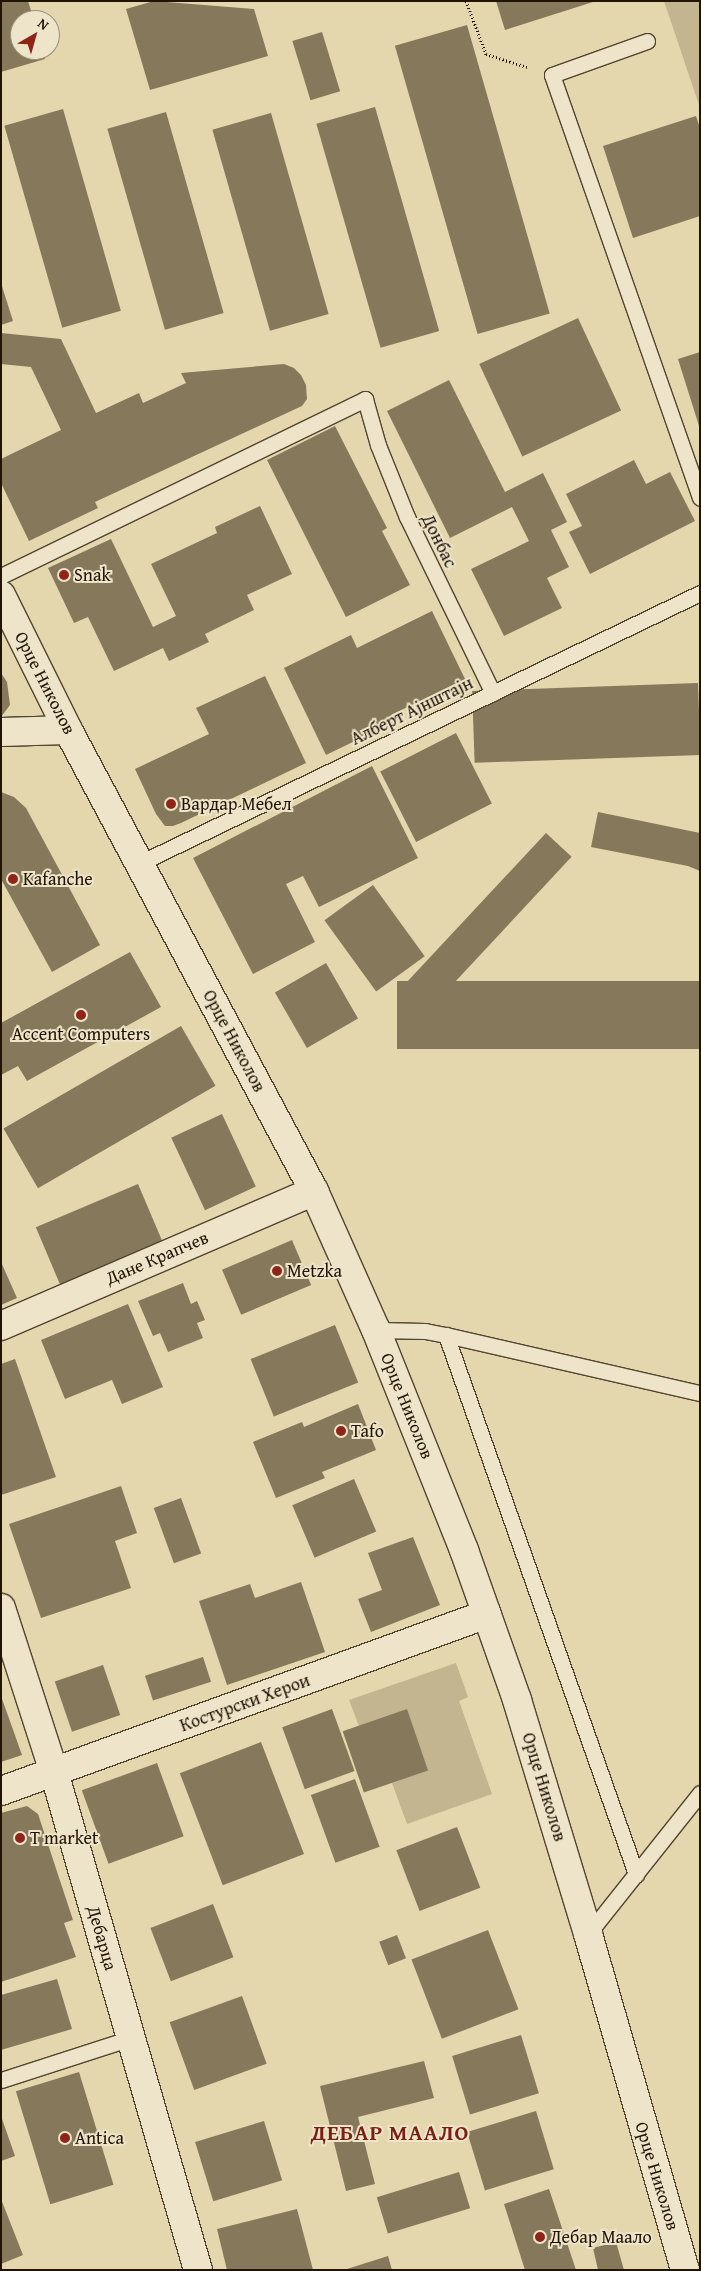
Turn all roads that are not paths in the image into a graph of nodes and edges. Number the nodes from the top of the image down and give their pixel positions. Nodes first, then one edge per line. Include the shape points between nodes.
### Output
1 (646, 42) dead end
2 (700, 498) edge
3 (1, 576) edge
4 (700, 593) edge
5 (1, 595) edge
6 (493, 693) junction
7 (68, 730) junction
8 (1, 732) edge
9 (140, 863) junction
10 (314, 1191) junction
11 (1, 1326) edge
12 (376, 1330) junction
13 (446, 1335) junction
14 (700, 1393) edge
15 (1, 1608) edge
16 (487, 1614) junction
17 (54, 1772) junction
18 (1, 1790) edge
19 (700, 1793) edge
20 (636, 1874) junction
21 (588, 1934) junction
22 (131, 2038) junction
23 (1, 2080) edge
24 (198, 2270) edge
25 (685, 2270) edge

1 - 2 lane via 552,75
3 - 6 lane, Донбас via 366,399 378,445 406,517
4 - 6 lane, Алберт Ајнштајн
5 - 7 street, Орце Николов
6 - 9 lane, Алберт Ајнштајн
7 - 8 street
7 - 9 street, Орце Николов
9 - 10 street, Орце Николов
10 - 11 street, Дане Крапчев
10 - 12 street, Орце Николов
12 - 13 lane
12 - 16 street, Орце Николов
13 - 14 lane
13 - 20 lane
15 - 17 street, Дебарца
16 - 17 street, Костурски Херои
16 - 21 street, Орце Николов via 517,1700
17 - 18 street, Костурски Херои
17 - 22 street, Дебарца
19 - 20 lane
20 - 21 lane
21 - 25 street, Орце Николов
22 - 23 lane
22 - 24 street, Дебарца

